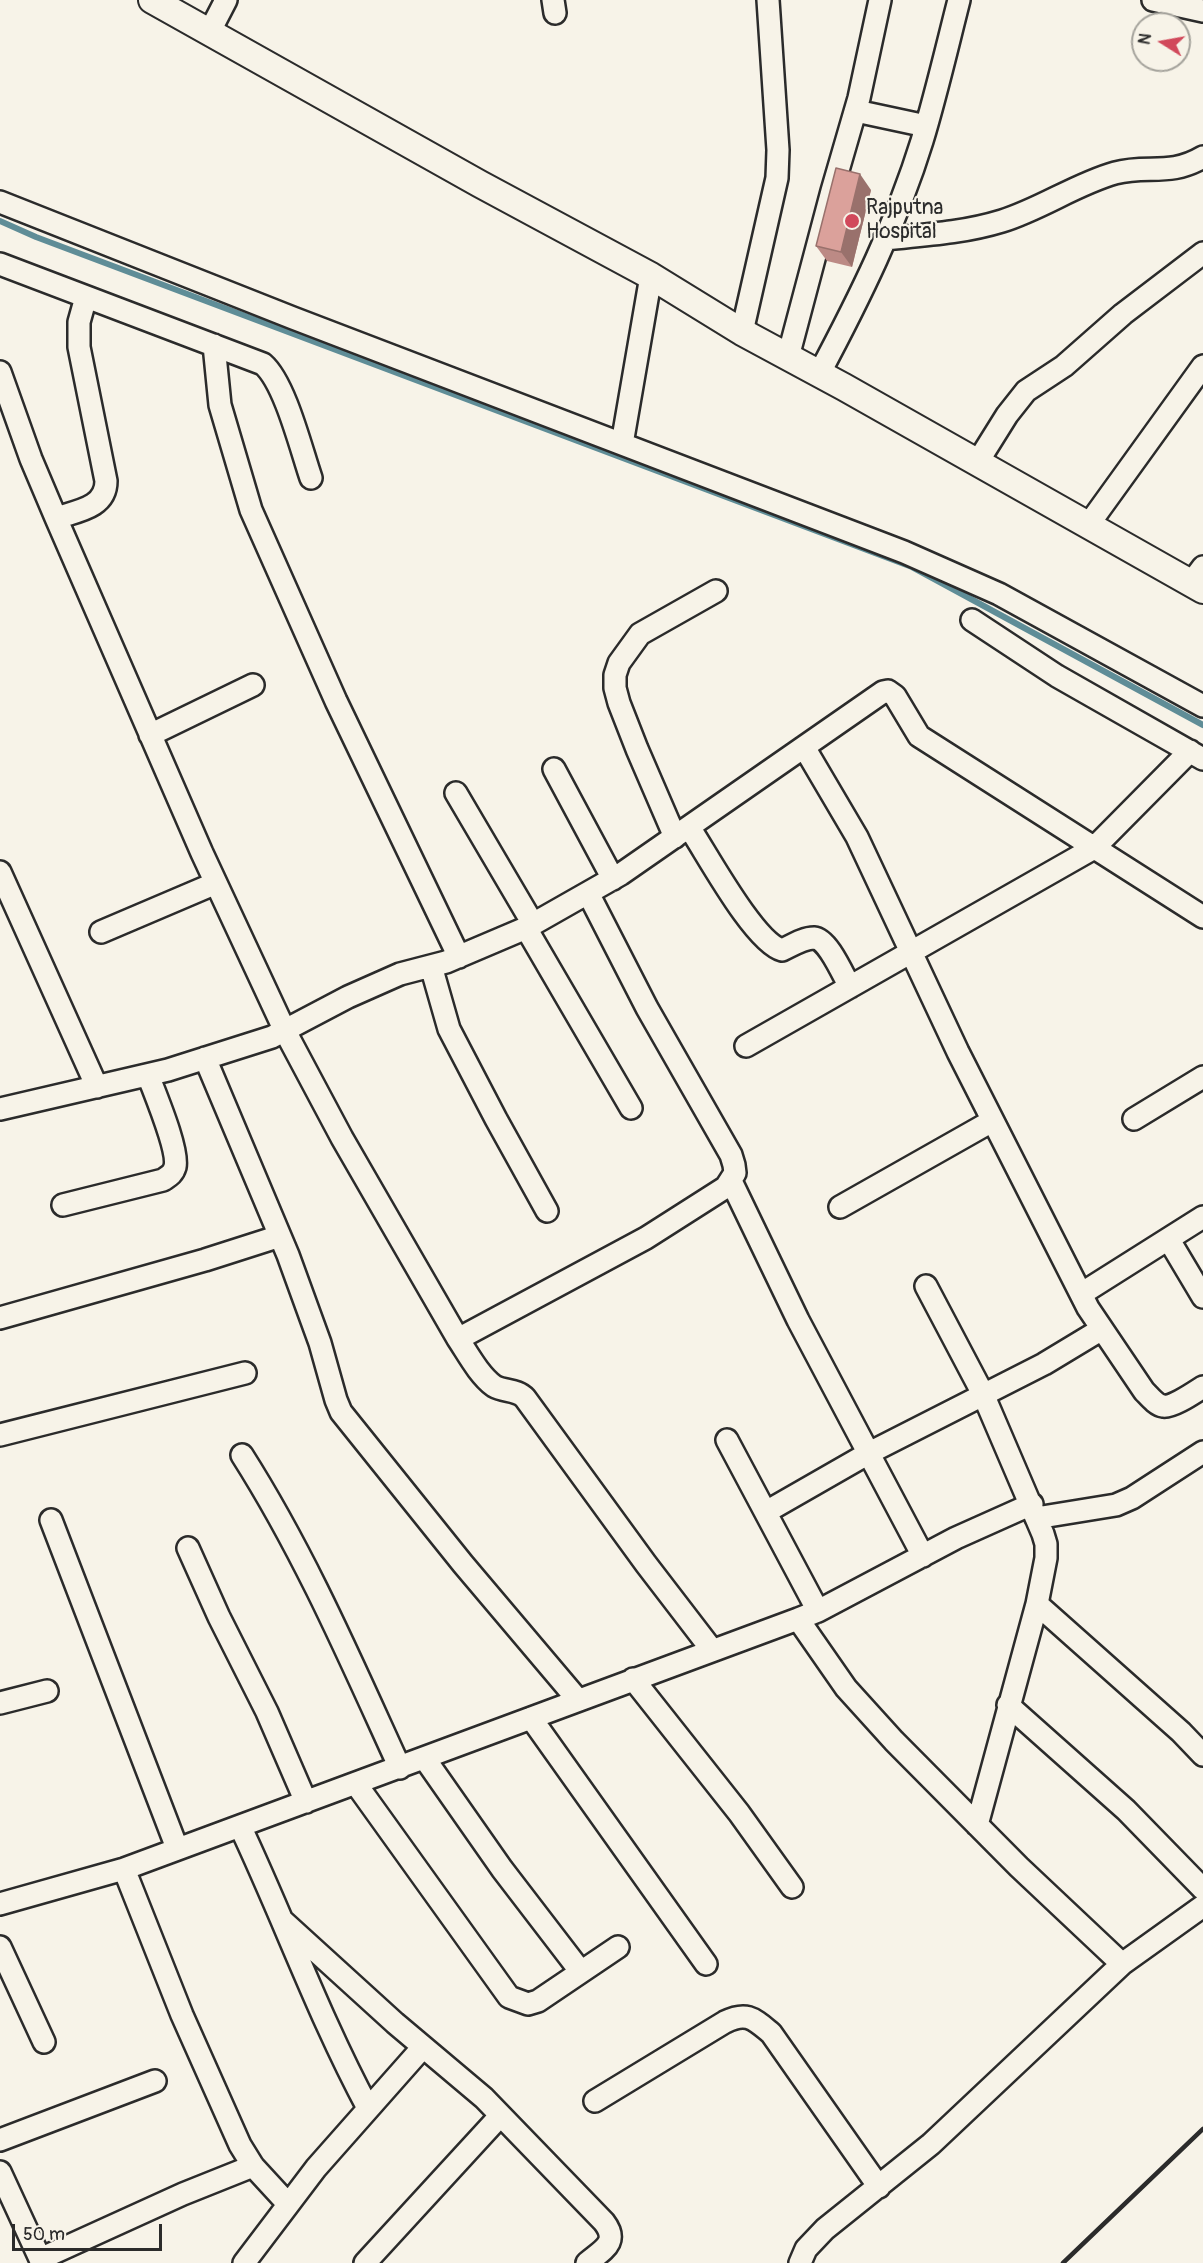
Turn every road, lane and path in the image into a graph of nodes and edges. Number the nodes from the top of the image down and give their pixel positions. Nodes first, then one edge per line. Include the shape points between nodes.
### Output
1 (152, 0) edge
2 (226, 0) edge
3 (768, 0) edge
4 (880, 0) edge
5 (959, 0) edge
6 (1153, 0) edge
7 (1203, 10) edge
8 (210, 31) junction
9 (856, 111) junction
10 (926, 126) junction
11 (1203, 157) edge
12 (0, 202) edge
13 (885, 239) junction
14 (1203, 253) edge
15 (0, 264) edge
16 (651, 276) junction
17 (86, 297) junction
18 (742, 332) junction
19 (214, 345) junction
20 (788, 357) junction
21 (1203, 366) edge
22 (0, 372) edge
23 (819, 374) junction
24 (622, 444) junction
25 (977, 463) junction
26 (311, 478) dead end
27 (56, 518) junction
28 (1089, 524) junction
29 (1199, 580) edge
30 (716, 591) dead end
31 (972, 620) dead end
32 (253, 685) dead end
33 (1203, 706) edge
34 (150, 735) junction
35 (804, 747) junction
36 (1197, 755) edge
37 (554, 769) dead end
38 (456, 793) dead end
39 (682, 832) junction
40 (1094, 848) junction
41 (0, 872) edge
42 (613, 879) junction
43 (216, 883) junction
44 (588, 893) junction
45 (1203, 917) edge
46 (529, 926) junction
47 (101, 932) dead end
48 (912, 951) junction
49 (459, 957) junction
50 (431, 966) junction
51 (850, 987) junction
52 (285, 1031) junction
53 (746, 1046) dead end
54 (206, 1058) junction
55 (148, 1075) junction
56 (1203, 1077) edge
57 (97, 1087) junction
58 (631, 1108) dead end
59 (0, 1109) edge
60 (1134, 1119) dead end
61 (992, 1121) junction
62 (731, 1181) junction
63 (63, 1204) dead end
64 (840, 1207) dead end
65 (547, 1210) dead end
66 (1203, 1217) edge
67 (280, 1236) junction
68 (1169, 1240) junction
69 (926, 1286) dead end
70 (1081, 1294) junction
71 (1203, 1297) edge
72 (0, 1318) edge
73 (1102, 1329) junction
74 (458, 1339) junction
75 (245, 1372) dead end
76 (1203, 1387) edge
77 (982, 1394) junction
78 (0, 1435) edge
79 (727, 1440) dead end
80 (1203, 1452) edge
81 (869, 1454) junction
82 (242, 1455) dead end
83 (1034, 1511) junction
84 (766, 1512) junction
85 (51, 1520) dead end
86 (188, 1548) dead end
87 (923, 1556) junction
88 (1037, 1604) junction
89 (818, 1611) junction
90 (798, 1619) junction
91 (712, 1650) junction
92 (633, 1679) junction
93 (47, 1691) dead end
94 (578, 1700) junction
95 (0, 1703) edge
96 (1008, 1705) junction
97 (531, 1718) junction
98 (1203, 1755) edge
99 (424, 1759) junction
100 (400, 1768) junction
101 (357, 1784) junction
102 (306, 1802) junction
103 (977, 1825) junction
104 (240, 1826) junction
105 (177, 1848) junction
106 (124, 1869) junction
107 (792, 1887) dead end
108 (1203, 1889) edge
109 (0, 1904) edge
110 (1203, 1906) edge
111 (284, 1922) junction
112 (0, 1947) edge
113 (618, 1947) dead end
114 (706, 1964) dead end
115 (1122, 1964) junction
116 (581, 1972) junction
117 (44, 2042) dead end
118 (423, 2047) junction
119 (155, 2081) dead end
120 (595, 2101) dead end
121 (368, 2108) junction
122 (500, 2116) junction
123 (0, 2140) edge
124 (253, 2166) junction
125 (0, 2172) edge
126 (879, 2187) junction
127 (288, 2204) junction
128 (41, 2261) edge
129 (244, 2263) edge
130 (365, 2263) edge
131 (587, 2263) edge
132 (800, 2263) edge

1 - 8 street
2 - 8 street
3 - 18 street via 777,178
4 - 9 street
5 - 10 street
6 - 7 street
8 - 16 street
9 - 10 street
9 - 20 street
10 - 13 street
11 - 13 street via 1170,170 1137,168 1109,174 1003,221 972,229
12 - 24 street
13 - 23 street
14 - 25 street via 1123,314 1064,366 1026,391
15 - 17 street
16 - 18 street
16 - 24 street
17 - 19 street
17 - 27 street via 79,322 79,347 106,492 93,505
18 - 20 street
19 - 26 street via 263,364 271,371
19 - 49 street via 219,405 251,510 336,701
20 - 23 street
21 - 28 street
22 - 27 street
23 - 25 street
24 - 33 street via 904,552 999,594
25 - 28 street
27 - 34 street
28 - 29 street
30 - 39 street via 640,634 615,675 623,713
31 - 36 street via 1057,676
32 - 34 street
34 - 43 street
35 - 39 street
35 - 40 street via 888,691 919,736
35 - 48 street via 857,837
36 - 40 street
37 - 42 street
38 - 46 street
39 - 42 street
39 - 51 street via 766,941 782,950 805,940 820,940
40 - 45 street
40 - 48 street
41 - 57 street
42 - 44 street
43 - 47 street
43 - 52 street
44 - 46 street
44 - 62 street via 735,1165
46 - 49 street
46 - 58 street
48 - 51 street
48 - 61 street
49 - 50 street
50 - 52 street via 400,974
50 - 65 street via 450,1029
51 - 53 street
52 - 54 street
52 - 74 street
54 - 55 street
54 - 67 street
55 - 57 street
55 - 63 street via 174,1150 176,1164 172,1174 163,1180
56 - 60 street
57 - 59 street
61 - 64 street
61 - 70 street
62 - 74 street via 646,1238
62 - 81 street
66 - 68 street
67 - 72 street
67 - 94 street via 341,1412
68 - 70 street
68 - 71 street
69 - 77 street
70 - 73 street
73 - 76 street via 1144,1391 1163,1407
73 - 77 street via 1044,1364
74 - 91 street via 491,1383 522,1394
75 - 78 street
77 - 81 street
77 - 83 street
79 - 84 street
80 - 83 street via 1116,1505
81 - 84 street
81 - 87 street
82 - 100 street via 310,1574
83 - 87 street via 987,1523
83 - 88 street via 1046,1544
84 - 89 street
85 - 105 street
86 - 102 street
87 - 89 street
88 - 96 street
88 - 98 street
89 - 90 street
90 - 91 street
90 - 103 street via 846,1688
91 - 92 street
92 - 94 street
92 - 107 street
93 - 95 street
94 - 97 street
96 - 103 street
96 - 108 street via 1126,1810
97 - 99 street
97 - 114 street
99 - 100 street
99 - 116 street
100 - 101 street
101 - 102 street
101 - 116 street via 509,1997 528,2004 538,2001
102 - 104 street
103 - 115 street
104 - 105 street
104 - 111 street
105 - 106 street
106 - 109 street
106 - 124 street via 182,2015
110 - 115 street
111 - 118 street
111 - 121 street via 345,2066
112 - 117 street
113 - 116 street
115 - 126 street via 931,2144
118 - 121 street
118 - 122 street
119 - 123 street
120 - 126 street via 725,2022 746,2016 771,2033
121 - 127 street
122 - 130 street
122 - 131 street via 610,2230 608,2246
124 - 127 street
124 - 128 street via 183,2194
125 - 128 street
126 - 132 street via 825,2229 806,2249
127 - 129 street

